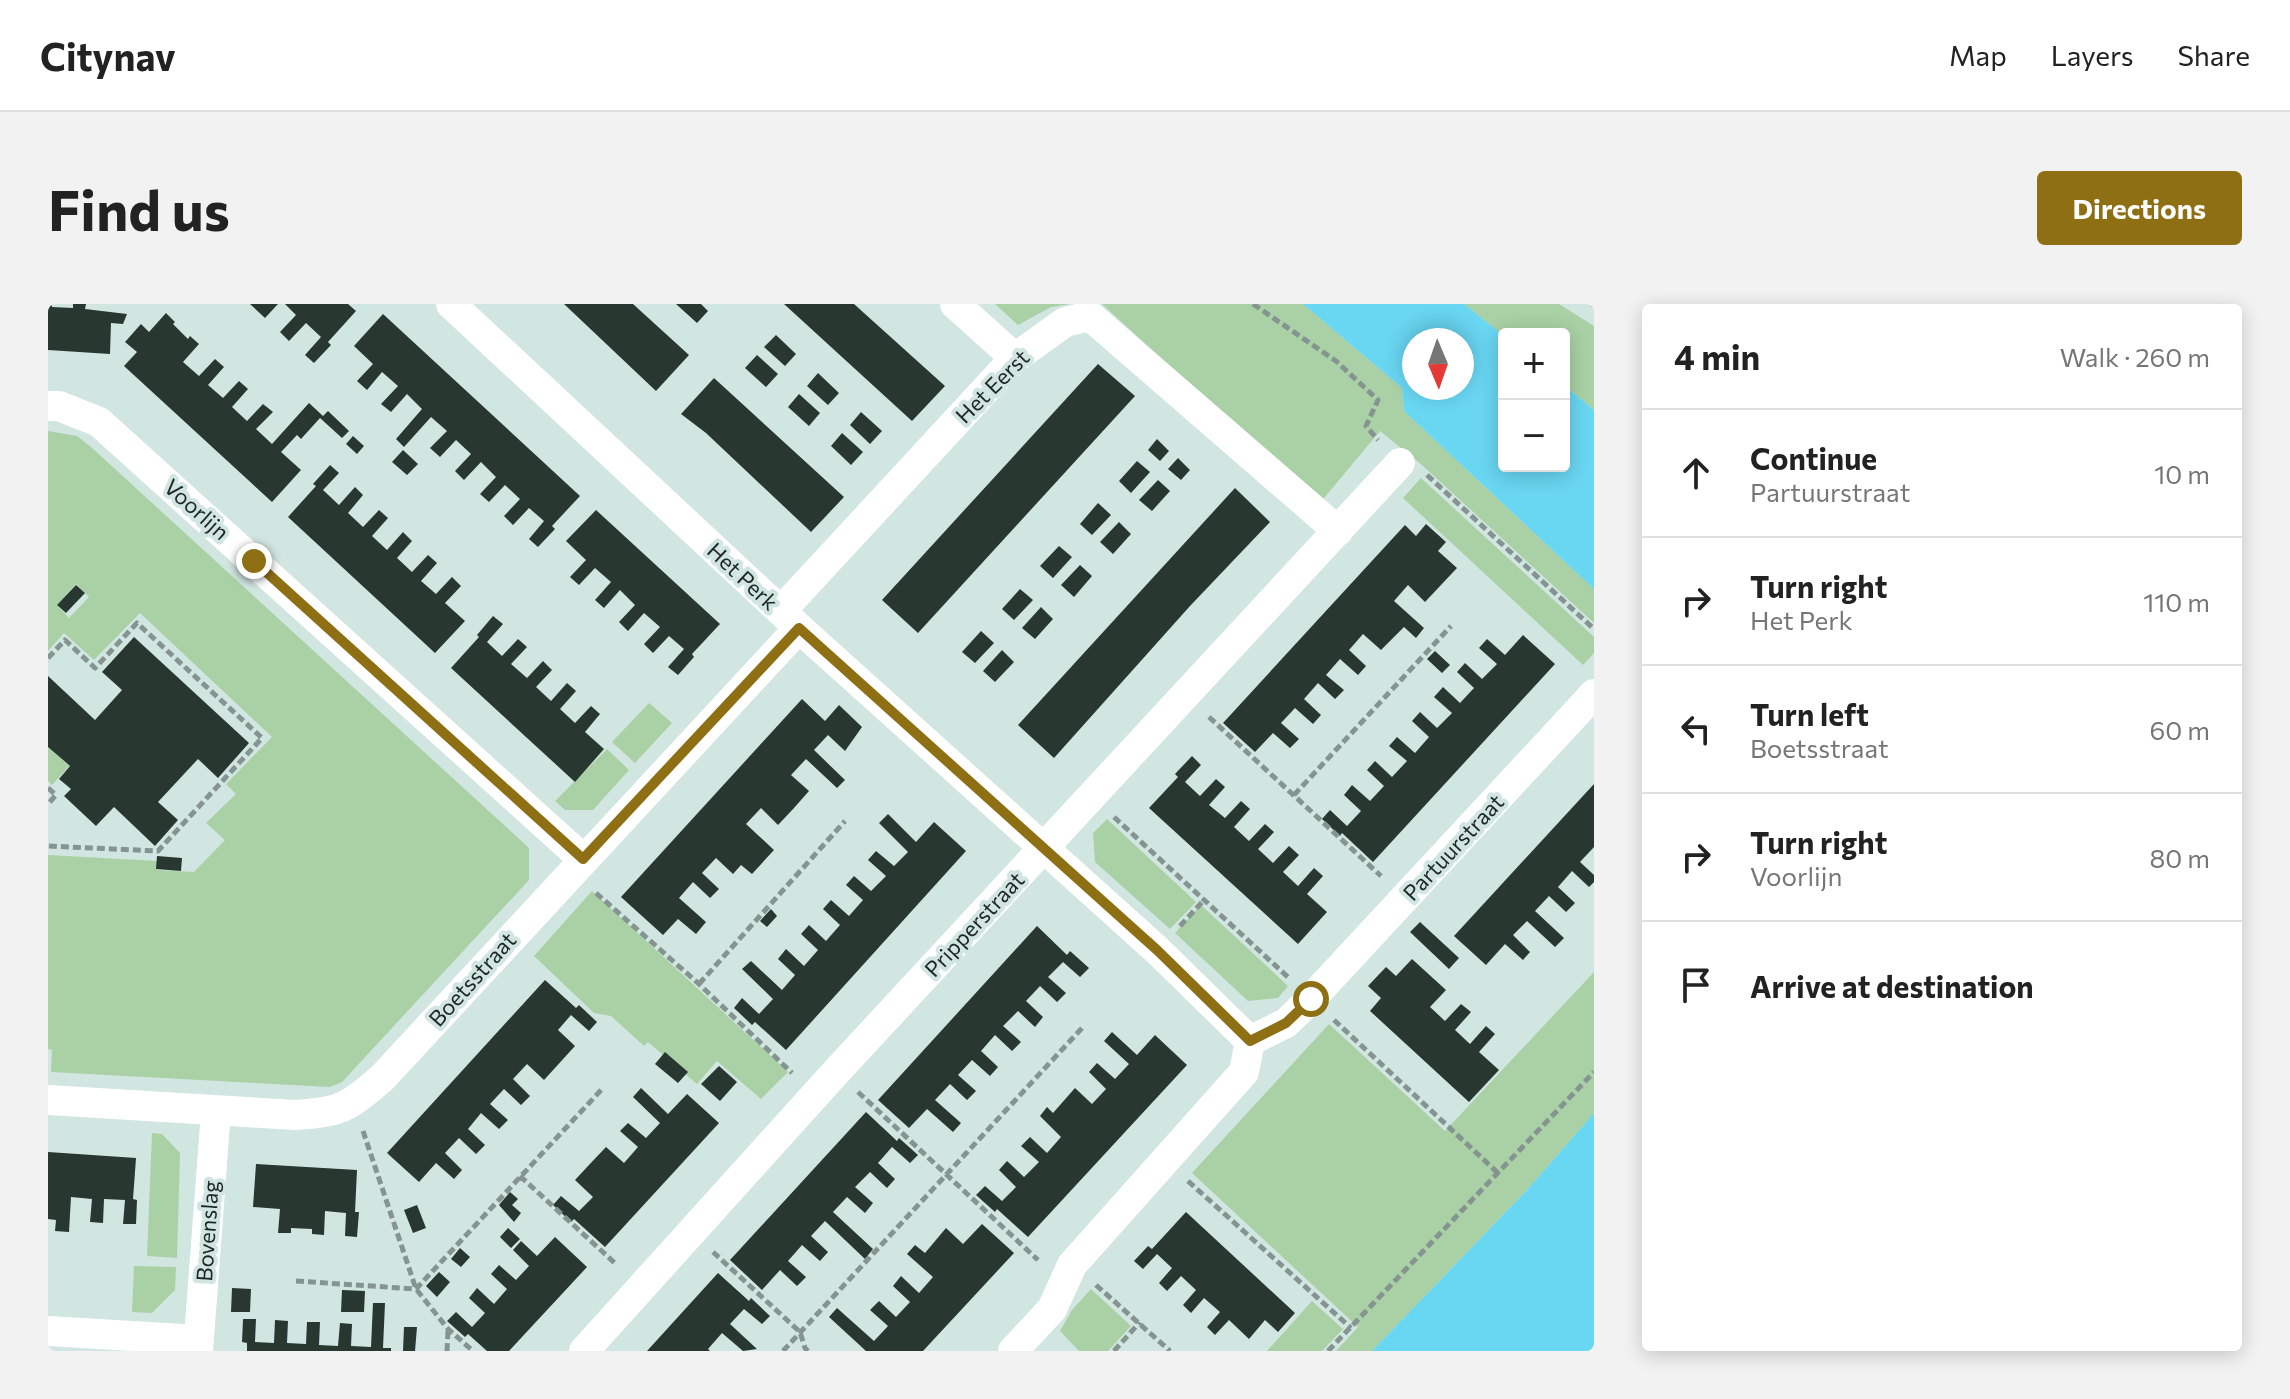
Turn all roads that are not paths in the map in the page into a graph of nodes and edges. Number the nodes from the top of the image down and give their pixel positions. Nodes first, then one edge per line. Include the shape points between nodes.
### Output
1 (451, 304) edge
2 (955, 304) edge
3 (1015, 358) junction
4 (48, 406) edge
5 (1400, 463) road end
6 (1338, 531) junction
7 (790, 619) junction
8 (1594, 694) edge
9 (1044, 849) junction
10 (577, 865) junction
11 (1250, 1041) junction
12 (48, 1100) edge
13 (216, 1111) junction
14 (48, 1331) edge
15 (198, 1345) edge
16 (584, 1351) edge
17 (1013, 1351) edge

1 - 7 street, Het Perk
2 - 3 street
3 - 6 street, Het Eerst via 1065,322 1090,316
3 - 7 street, Het Eerst
4 - 10 street, Voorlijn via 99,422
5 - 6 street, Pripperstraat
6 - 9 street, Pripperstraat
7 - 9 street, Het Perk
7 - 10 street, Boetsstraat
8 - 11 street, Partuurstraat via 1311,999 1286,1023
9 - 11 street, Het Perk
9 - 16 street, Pripperstraat
10 - 13 street, Boetsstraat via 353,1104 330,1113
11 - 17 street via 1244,1072 1072,1265 1052,1309
12 - 13 street, Boetsstraat
13 - 15 street, Bovenslag
14 - 15 street

